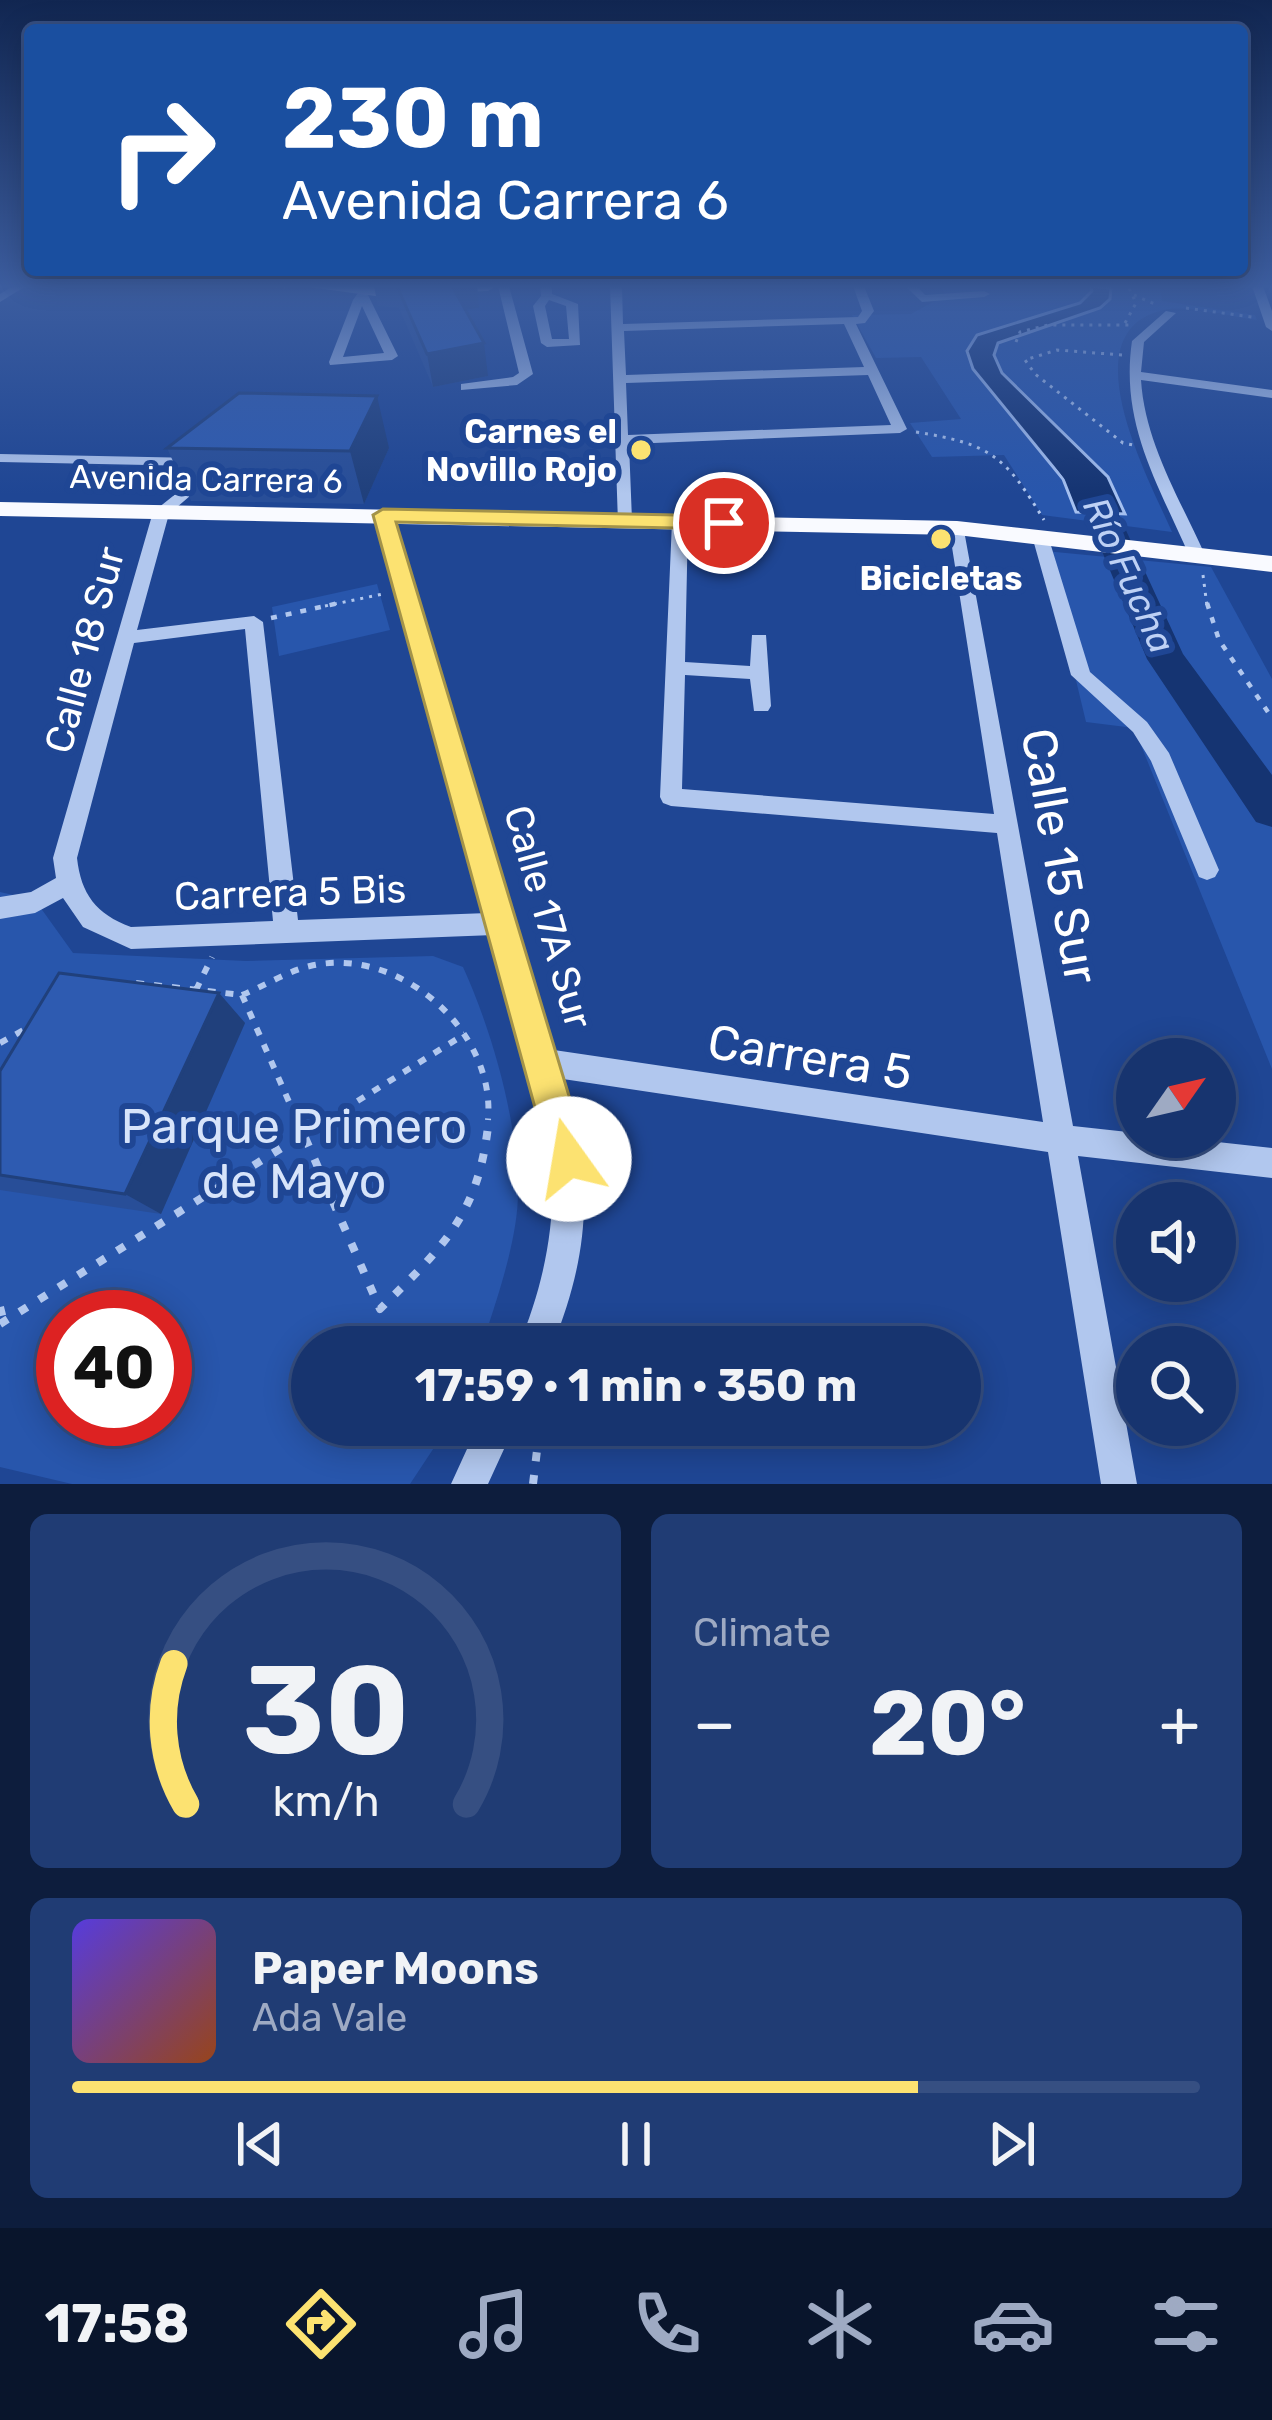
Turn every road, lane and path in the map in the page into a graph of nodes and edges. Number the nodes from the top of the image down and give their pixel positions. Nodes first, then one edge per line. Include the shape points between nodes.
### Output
1 (338, 355) edge
2 (392, 355) edge
3 (521, 355) edge
4 (618, 355) edge
5 (865, 355) edge
6 (1034, 355) edge
7 (1120, 355) edge
8 (1134, 357) joint
9 (872, 370) junction
10 (1134, 375) junction
11 (619, 379) junction
12 (466, 387) dead end
13 (1272, 394) edge
14 (900, 429) junction
15 (621, 440) junction
16 (1150, 449) junction
17 (0, 458) edge
18 (0, 509) edge
19 (161, 512) junction
20 (383, 515) junction
21 (624, 520) junction
22 (680, 522) junction
23 (957, 528) junction
24 (1042, 528) junction
25 (1198, 558) junction
26 (1272, 564) edge
27 (405, 590) junction
28 (254, 622) junction
29 (126, 638) junction
30 (759, 639) dead end
31 (675, 668) junction
32 (760, 673) junction
33 (761, 706) dead end
34 (1272, 718) edge
35 (1009, 825) junction
36 (1207, 870) dead end
37 (66, 884) junction
38 (0, 908) edge
39 (503, 924) junction
40 (287, 933) junction
41 (223, 935) junction
42 (135, 983) edge
43 (196, 990) junction
44 (242, 995) junction
45 (38, 1022) edge
46 (465, 1034) junction
47 (0, 1043) edge
48 (544, 1062) junction
49 (303, 1135) junction
50 (1064, 1141) junction
51 (1272, 1163) edge
52 (0, 1306) edge
53 (2, 1324) edge
54 (544, 1326) edge
55 (487, 1446) edge
56 (538, 1446) edge
57 (469, 1484) edge
58 (533, 1484) edge
59 (1119, 1484) edge

1 - 2 street via 335,362
3 - 12 street via 526,374 517,381
4 - 11 street
5 - 9 street
6 - 16 path via 1025,360 1035,374 1123,443
7 - 8 path
8 - 10 street
9 - 11 street
9 - 14 street
10 - 13 street
10 - 16 street
11 - 15 street
14 - 15 street
14 - 24 path via 1004,455
15 - 21 street
16 - 25 street
17 - 19 street, Calle 18 Sur via 221,462
18 - 19 main road, Avenida Carrera 6
19 - 20 main road, Avenida Carrera 6
19 - 29 street, Calle 18 Sur
20 - 21 main road, Avenida Carrera 6
20 - 27 street, Calle 17A Sur
21 - 22 main road, Avenida Carrera 6
22 - 23 main road, Avenida Carrera 6
22 - 31 street
23 - 24 main road, Avenida Carrera 6
23 - 35 street, Calle 15 Sur
24 - 25 main road, Avenida Carrera 6
24 - 36 street via 1081,674 1140,727 1161,759
25 - 26 main road, Avenida Carrera 6
25 - 34 path via 1209,619
27 - 28 path
27 - 39 street, Calle 17A Sur
28 - 29 street
28 - 40 street
29 - 37 street, Calle 18 Sur via 65,858
30 - 32 street
31 - 32 street
31 - 35 street via 671,797
32 - 33 street
35 - 50 street, Calle 15 Sur
37 - 38 street via 35,902
37 - 41 street, Carrera 5 Bis via 84,916 107,931 131,938
39 - 40 street, Carrera 5 Bis
39 - 48 street, Calle 17A Sur
40 - 41 street, Carrera 5 Bis
41 - 43 path
42 - 43 path
43 - 44 path
44 - 46 path via 312,965 365,967 423,987
44 - 49 path
45 - 47 path
46 - 49 path
46 - 49 path via 490,1101 484,1172 445,1245 380,1309
48 - 50 street, Carrera 5
48 - 54 street, Calle 17A Sur via 564,1130 571,1204 561,1282
49 - 53 path
50 - 51 street, Carrera 5
50 - 59 street, Calle 15 Sur
52 - 53 path
55 - 57 street
56 - 58 path

